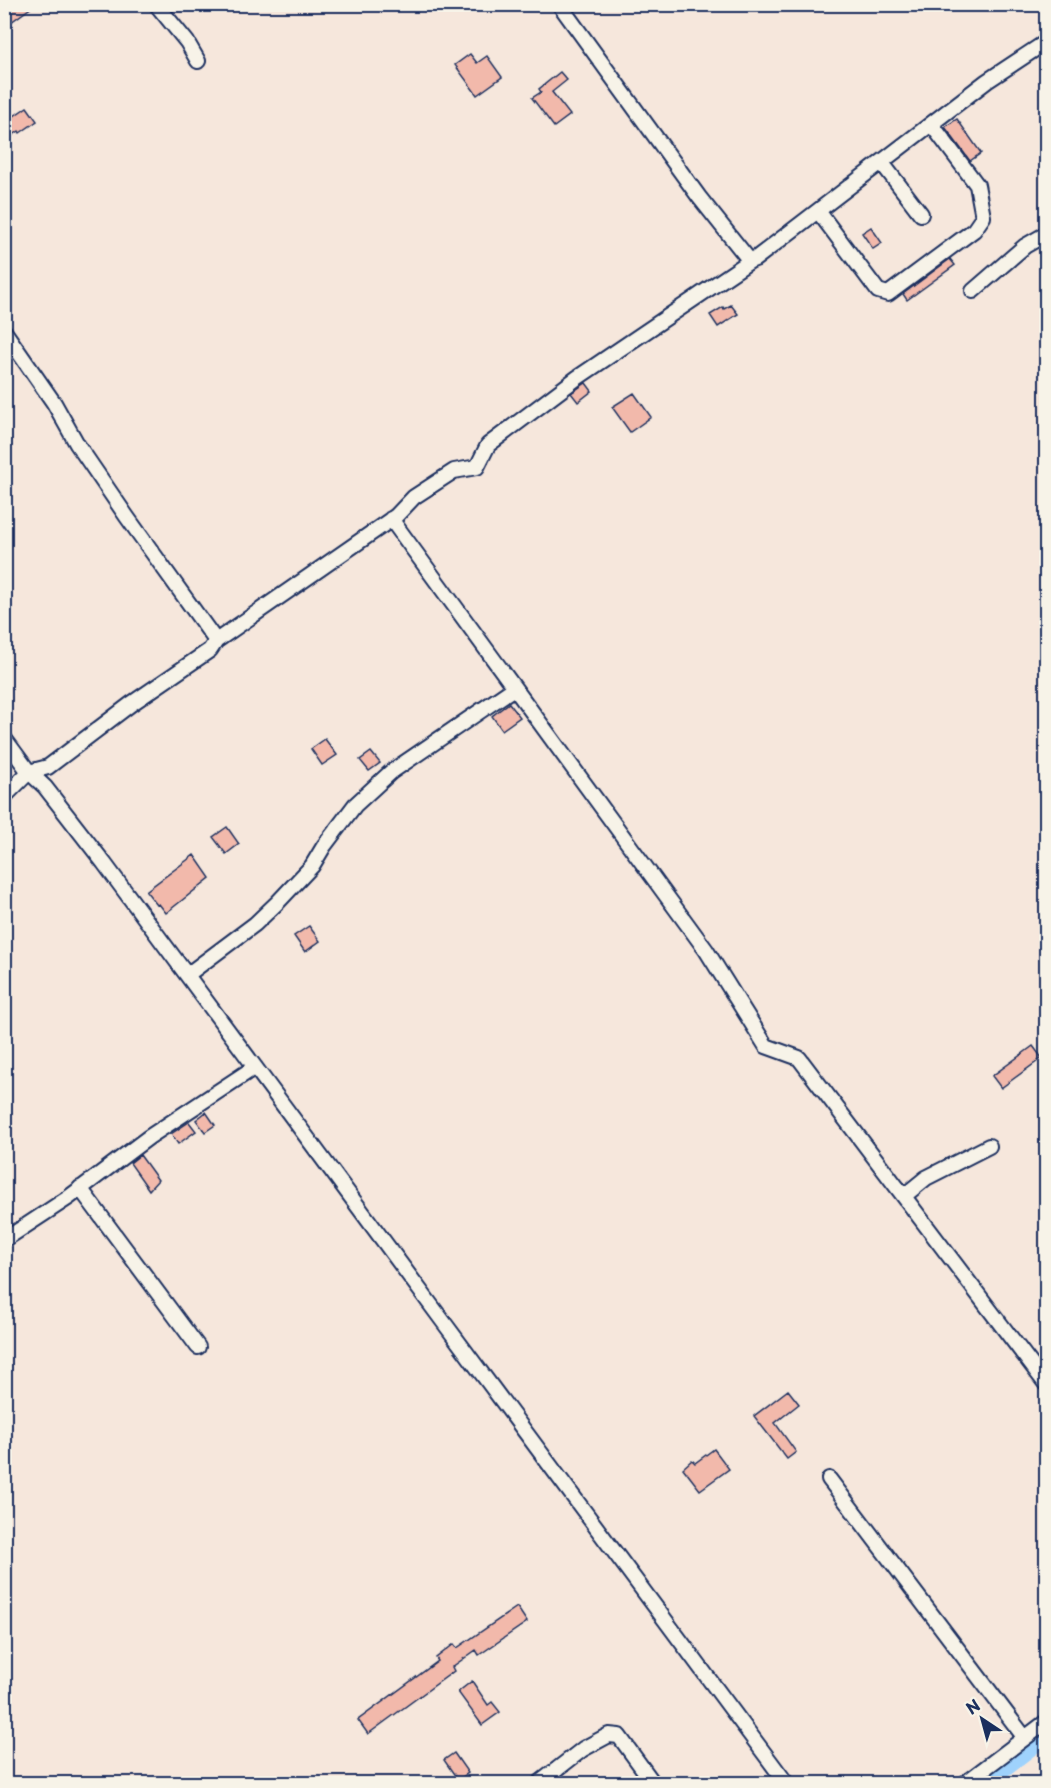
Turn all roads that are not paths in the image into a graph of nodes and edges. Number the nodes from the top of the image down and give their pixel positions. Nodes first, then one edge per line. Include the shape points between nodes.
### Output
1 (156, 4) edge
2 (559, 4) edge
3 (1047, 42) edge
4 (198, 61) dead end
5 (932, 125) junction
6 (882, 163) junction
7 (818, 211) junction
8 (921, 214) dead end
9 (1047, 234) edge
10 (750, 261) junction
11 (973, 291) dead end
12 (4, 331) edge
13 (391, 519) junction
14 (216, 640) junction
15 (514, 688) junction
16 (4, 738) edge
17 (29, 772) junction
18 (4, 797) edge
19 (187, 975) junction
20 (255, 1067) junction
21 (989, 1146) dead end
22 (81, 1188) junction
23 (904, 1196) junction
24 (4, 1240) edge
25 (198, 1347) dead end
26 (1047, 1384) edge
27 (829, 1479) dead end
28 (1047, 1722) edge
29 (1025, 1738) junction
30 (538, 1784) edge
31 (654, 1784) edge
32 (787, 1784) edge
33 (964, 1784) edge

1 - 4 street
2 - 10 street
3 - 5 street via 987,81
5 - 6 street
5 - 7 street via 976,185 983,217 974,230 888,294 878,291
6 - 7 street
6 - 8 street
7 - 10 street
9 - 11 street via 1025,246
10 - 13 street via 577,378 497,438 488,445 477,466 454,471 414,497
12 - 14 street via 77,444
13 - 14 street
13 - 15 street
14 - 17 street via 210,650 48,767
15 - 19 street via 391,772 355,805 312,866 278,902
15 - 23 street via 706,950 766,1046 799,1058
16 - 17 street
17 - 18 street
17 - 19 street via 82,834
19 - 20 street
20 - 22 street via 148,1137
20 - 32 street
21 - 23 street via 926,1178
22 - 24 street
22 - 25 street
23 - 26 street
27 - 29 street
28 - 29 street
29 - 33 street
30 - 31 street via 609,1735 619,1736

